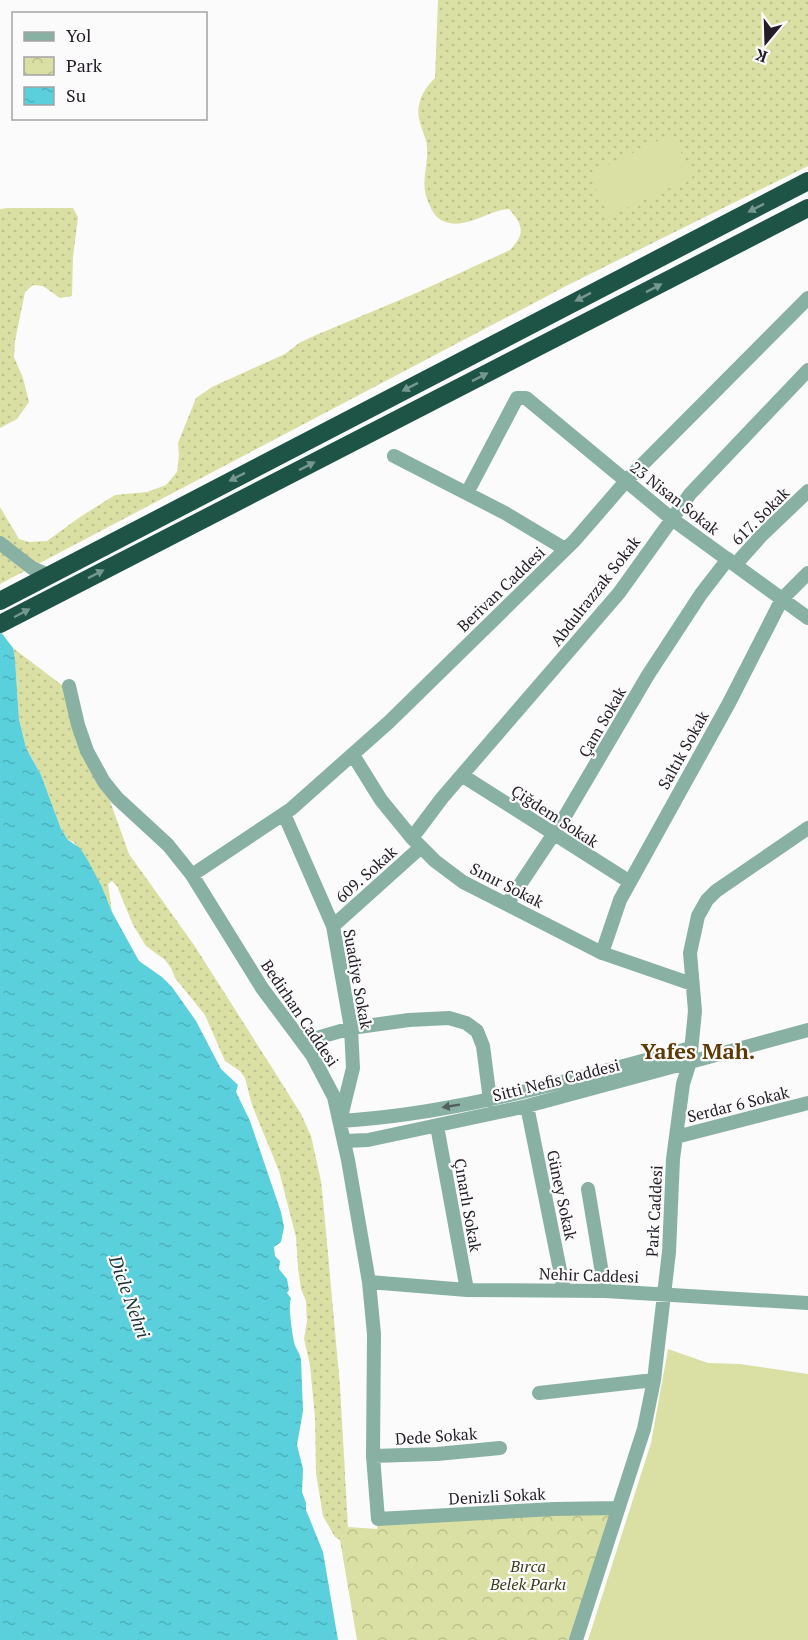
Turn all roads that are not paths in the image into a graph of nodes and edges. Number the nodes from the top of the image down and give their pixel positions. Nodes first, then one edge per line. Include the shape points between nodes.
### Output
1 (808, 181) edge
2 (808, 208) edge
3 (808, 298) edge
4 (808, 370) edge
5 (394, 456) dead end
6 (626, 481) junction
7 (808, 491) edge
8 (467, 493) junction
9 (672, 519) junction
10 (0, 543) edge
11 (565, 549) junction
12 (731, 562) junction
13 (808, 573) edge
14 (48, 575) junction
15 (782, 599) junction
16 (0, 601) edge
17 (808, 618) edge
18 (0, 624) edge
19 (69, 686) dead end
20 (353, 755) junction
21 (463, 776) junction
22 (284, 814) junction
23 (808, 828) edge
24 (553, 835) junction
25 (417, 842) junction
26 (192, 875) junction
27 (630, 882) junction
28 (507, 904) junction
29 (333, 926) junction
30 (602, 953) junction
31 (692, 984) junction
32 (351, 1028) junction
33 (808, 1030) edge
34 (303, 1042) junction
35 (691, 1055) junction
36 (490, 1100) junction
37 (808, 1103) edge
38 (527, 1106) junction
39 (340, 1121) junction
40 (436, 1126) junction
41 (676, 1137) junction
42 (344, 1141) junction
43 (588, 1189) dead end
44 (369, 1282) junction
45 (467, 1290) junction
46 (564, 1290) junction
47 (605, 1291) junction
48 (664, 1294) junction
49 (808, 1303) edge
50 (654, 1380) junction
51 (539, 1393) dead end
52 (500, 1448) dead end
53 (373, 1456) junction
54 (618, 1508) junction
55 (378, 1519) joint
56 (576, 1640) edge

1 -> 14 highway
18 -> 2 highway
3 - 6 street, Berivan Caddesi
4 - 9 street, Abdulrazzak Sokak via 690,494
5 - 8 street
6 - 8 street, 23 Nisan Sokak via 526,398 517,398
6 - 9 street, 23 Nisan Sokak
6 - 11 street, Berivan Caddesi
7 - 12 street, 617. Sokak
8 - 11 street
9 - 12 street, 23 Nisan Sokak
9 - 21 street, Abdulrazzak Sokak via 619,593
10 - 14 street via 32,568
11 - 20 street, Berivan Caddesi
12 - 15 street, 23 Nisan Sokak
12 - 24 street, Çam Sokak via 701,594 648,675
13 - 15 street, Saltık Sokak
14 - 16 highway
15 - 17 street, 23 Nisan Sokak
15 - 27 street, Saltık Sokak
19 - 26 street, Bedirhan Caddesi via 87,751 104,782 168,845
20 - 22 street, Berivan Caddesi
20 - 25 street, Sınır Sokak via 381,800
21 - 24 street, Çiğdem Sokak
21 - 25 street, Abdulrazzak Sokak via 442,798
22 - 26 street, Berivan Caddesi
22 - 29 street, Suadiye Sokak
23 - 31 street, Park Caddesi via 707,900 698,916 691,945
24 - 27 street, Çiğdem Sokak
24 - 28 street, Çam Sokak
25 - 28 street, Sınır Sokak via 463,882
25 - 29 street, 609. Sokak
26 - 34 street, Bedirhan Caddesi via 262,988
27 - 30 street, Saltık Sokak
28 - 30 street, Sınır Sokak
29 - 32 street, Suadiye Sokak
30 - 31 street, Sınır Sokak
31 - 35 street, Park Caddesi via 695,1011
32 - 34 street
32 - 36 street via 449,1018 466,1023 477,1031 483,1046
32 - 39 street, Suadiye Sokak via 353,1068
33 - 35 street, Sitti Nefis Caddesi
34 - 39 street, Bedirhan Caddesi via 334,1096
35 - 36 street
35 - 38 street, Sitti Nefis Caddesi
35 - 41 street, Park Caddesi
36 -> 39 street
37 - 41 street, Serdar 6 Sokak
38 - 40 street, Sitti Nefis Caddesi
38 - 46 street, Güney Sokak
39 - 42 street, Bedirhan Caddesi
40 - 42 street, Sitti Nefis Caddesi
40 - 45 street, Çınarlı Sokak
41 - 48 street, Park Caddesi
42 - 44 street, Bedirhan Caddesi
43 - 47 street
44 - 45 street, Nehir Caddesi
44 - 53 street, Bedirhan Caddesi via 374,1334
45 - 46 street, Nehir Caddesi
46 - 47 street, Nehir Caddesi
47 - 48 street, Nehir Caddesi
48 - 49 street, Nehir Caddesi
48 - 50 street, Park Caddesi
50 - 51 street
50 - 54 street, Park Caddesi via 645,1429
52 - 53 street, Dede Sokak
53 - 55 street, Bedirhan Caddesi
54 - 55 street, Denizli Sokak
54 - 56 street, Park Caddesi

